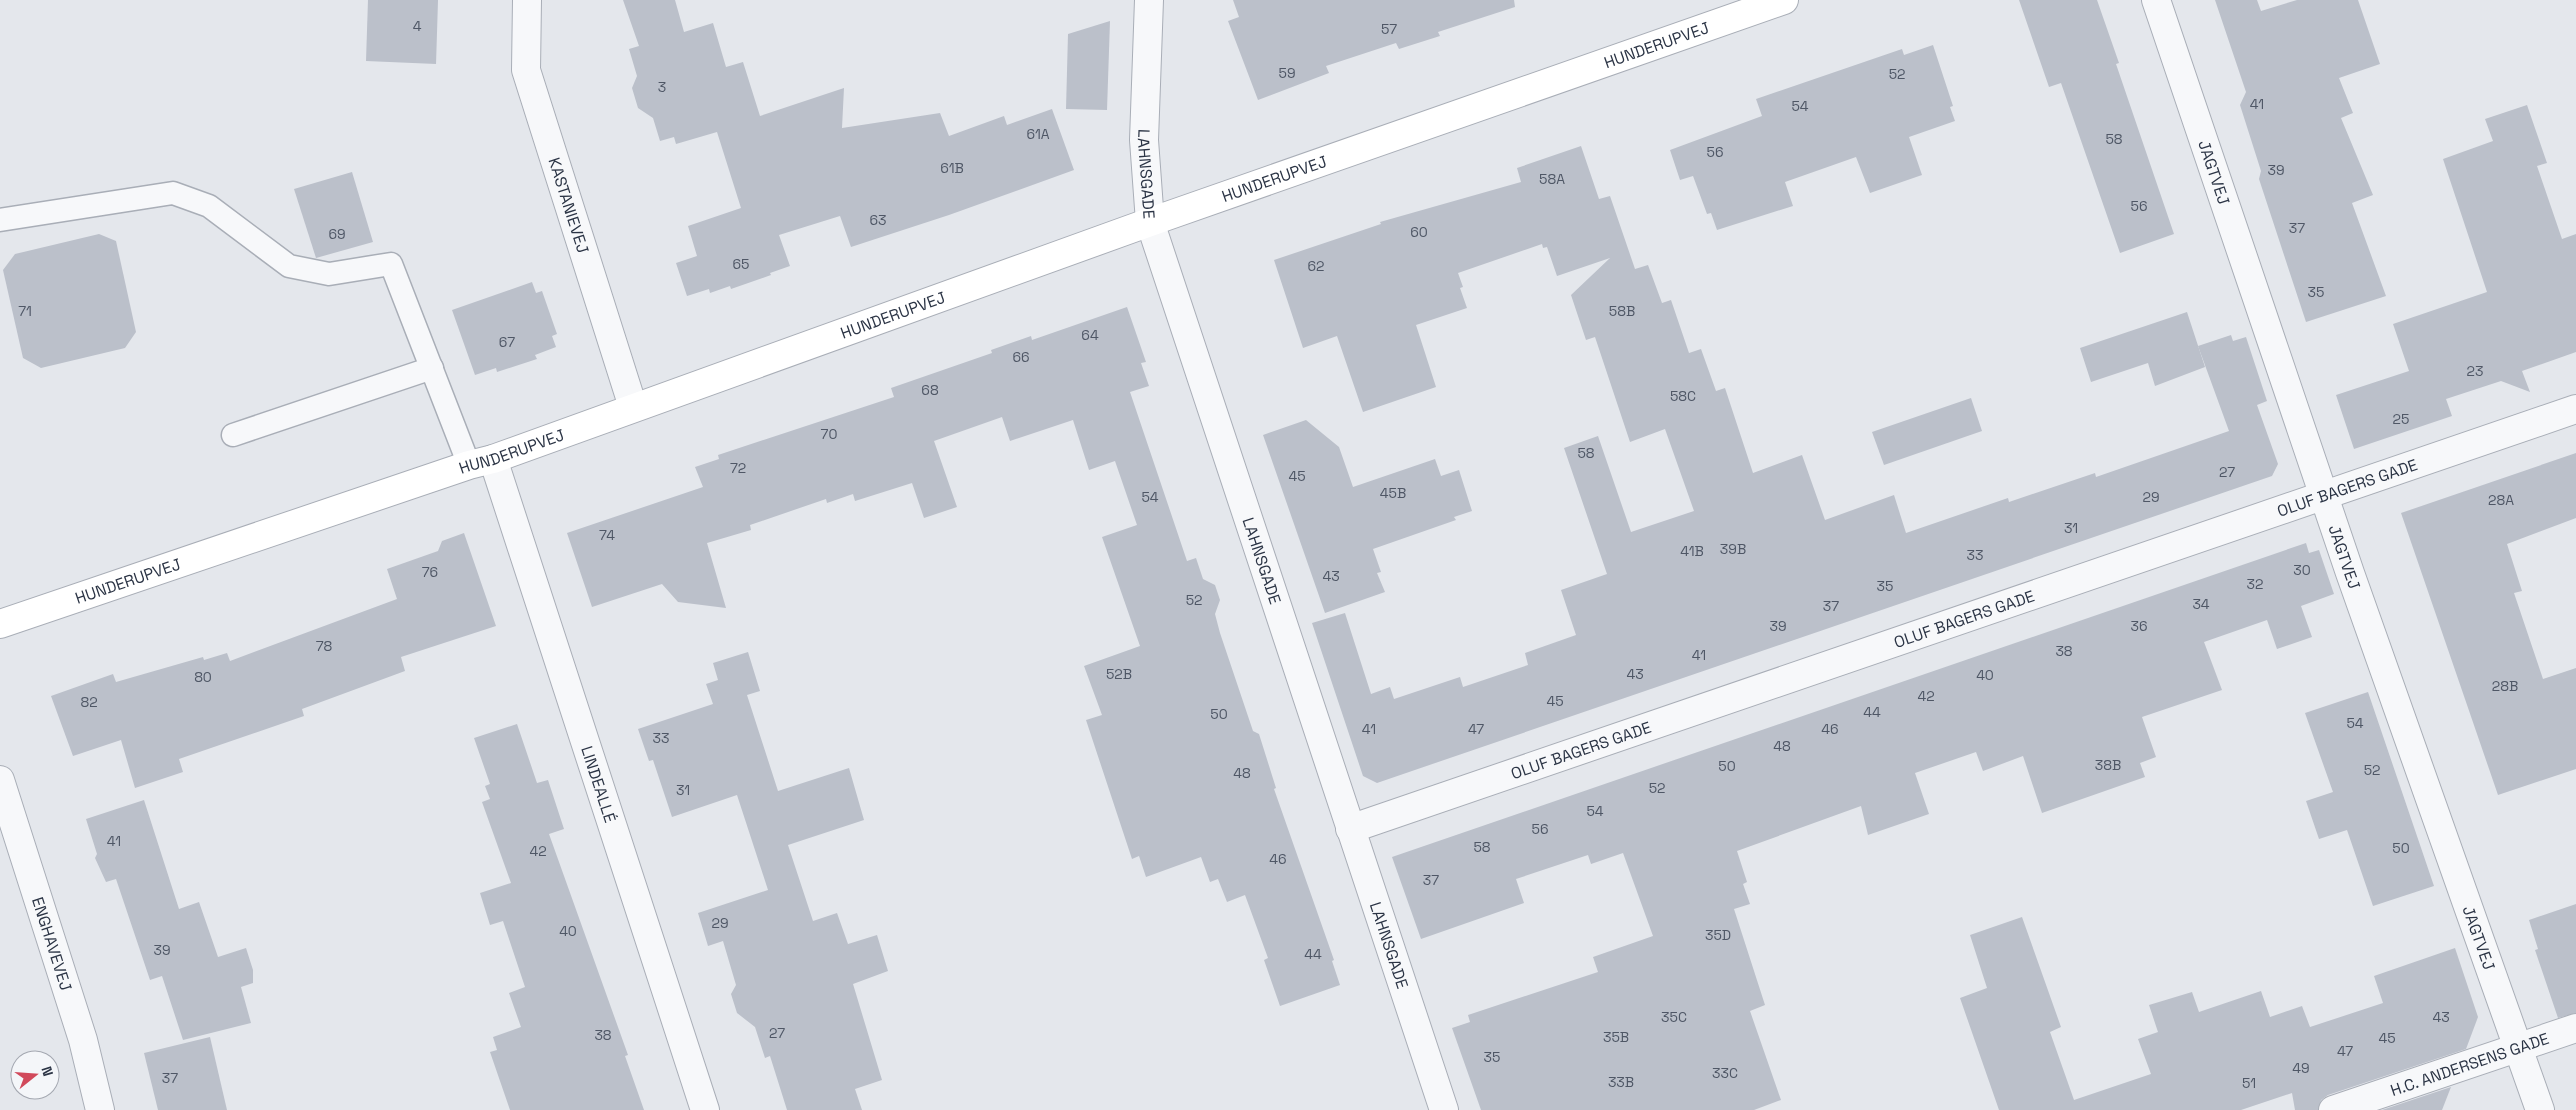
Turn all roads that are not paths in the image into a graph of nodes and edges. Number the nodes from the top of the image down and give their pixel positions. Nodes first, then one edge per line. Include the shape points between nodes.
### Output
1 (527, 0) edge
2 (1150, 0) edge
3 (1784, 0) edge
4 (2156, 0) edge
5 (0, 220) edge
6 (1150, 222) junction
7 (432, 368) junction
8 (633, 408) junction
9 (2576, 409) edge
10 (233, 435) dead end
11 (481, 462) junction
12 (2324, 496) junction
13 (0, 624) edge
14 (0, 780) edge
15 (1350, 829) junction
16 (2576, 1028) edge
17 (2518, 1048) junction
18 (100, 1110) edge
19 (705, 1110) edge
20 (1444, 1110) edge
21 (2333, 1110) edge
22 (2540, 1110) edge

1 - 8 street, KASTANIEVEJ via 526,70
2 - 6 street, LAHNSGADE via 1144,140
3 - 6 street, HUNDERUPVEJ
4 - 12 street, JAGTVEJ
5 - 7 lane via 173,193 209,206 289,266 329,274 391,264
6 - 8 street, HUNDERUPVEJ
6 - 15 street, LAHNSGADE
7 - 10 lane
7 - 11 lane
8 - 11 street, HUNDERUPVEJ
9 - 12 street, OLUF BAGERS GADE
11 - 13 street, HUNDERUPVEJ
11 - 19 street, LINDEALLÉ
12 - 15 street, OLUF BAGERS GADE
12 - 17 street, JAGTVEJ
14 - 18 street, ENGHAVEVEJ via 83,1040
15 - 20 street, LAHNSGADE
16 - 17 street, H.C. ANDERSENS GADE
17 - 21 street, H.C. ANDERSENS GADE
17 - 22 street, JAGTVEJ

